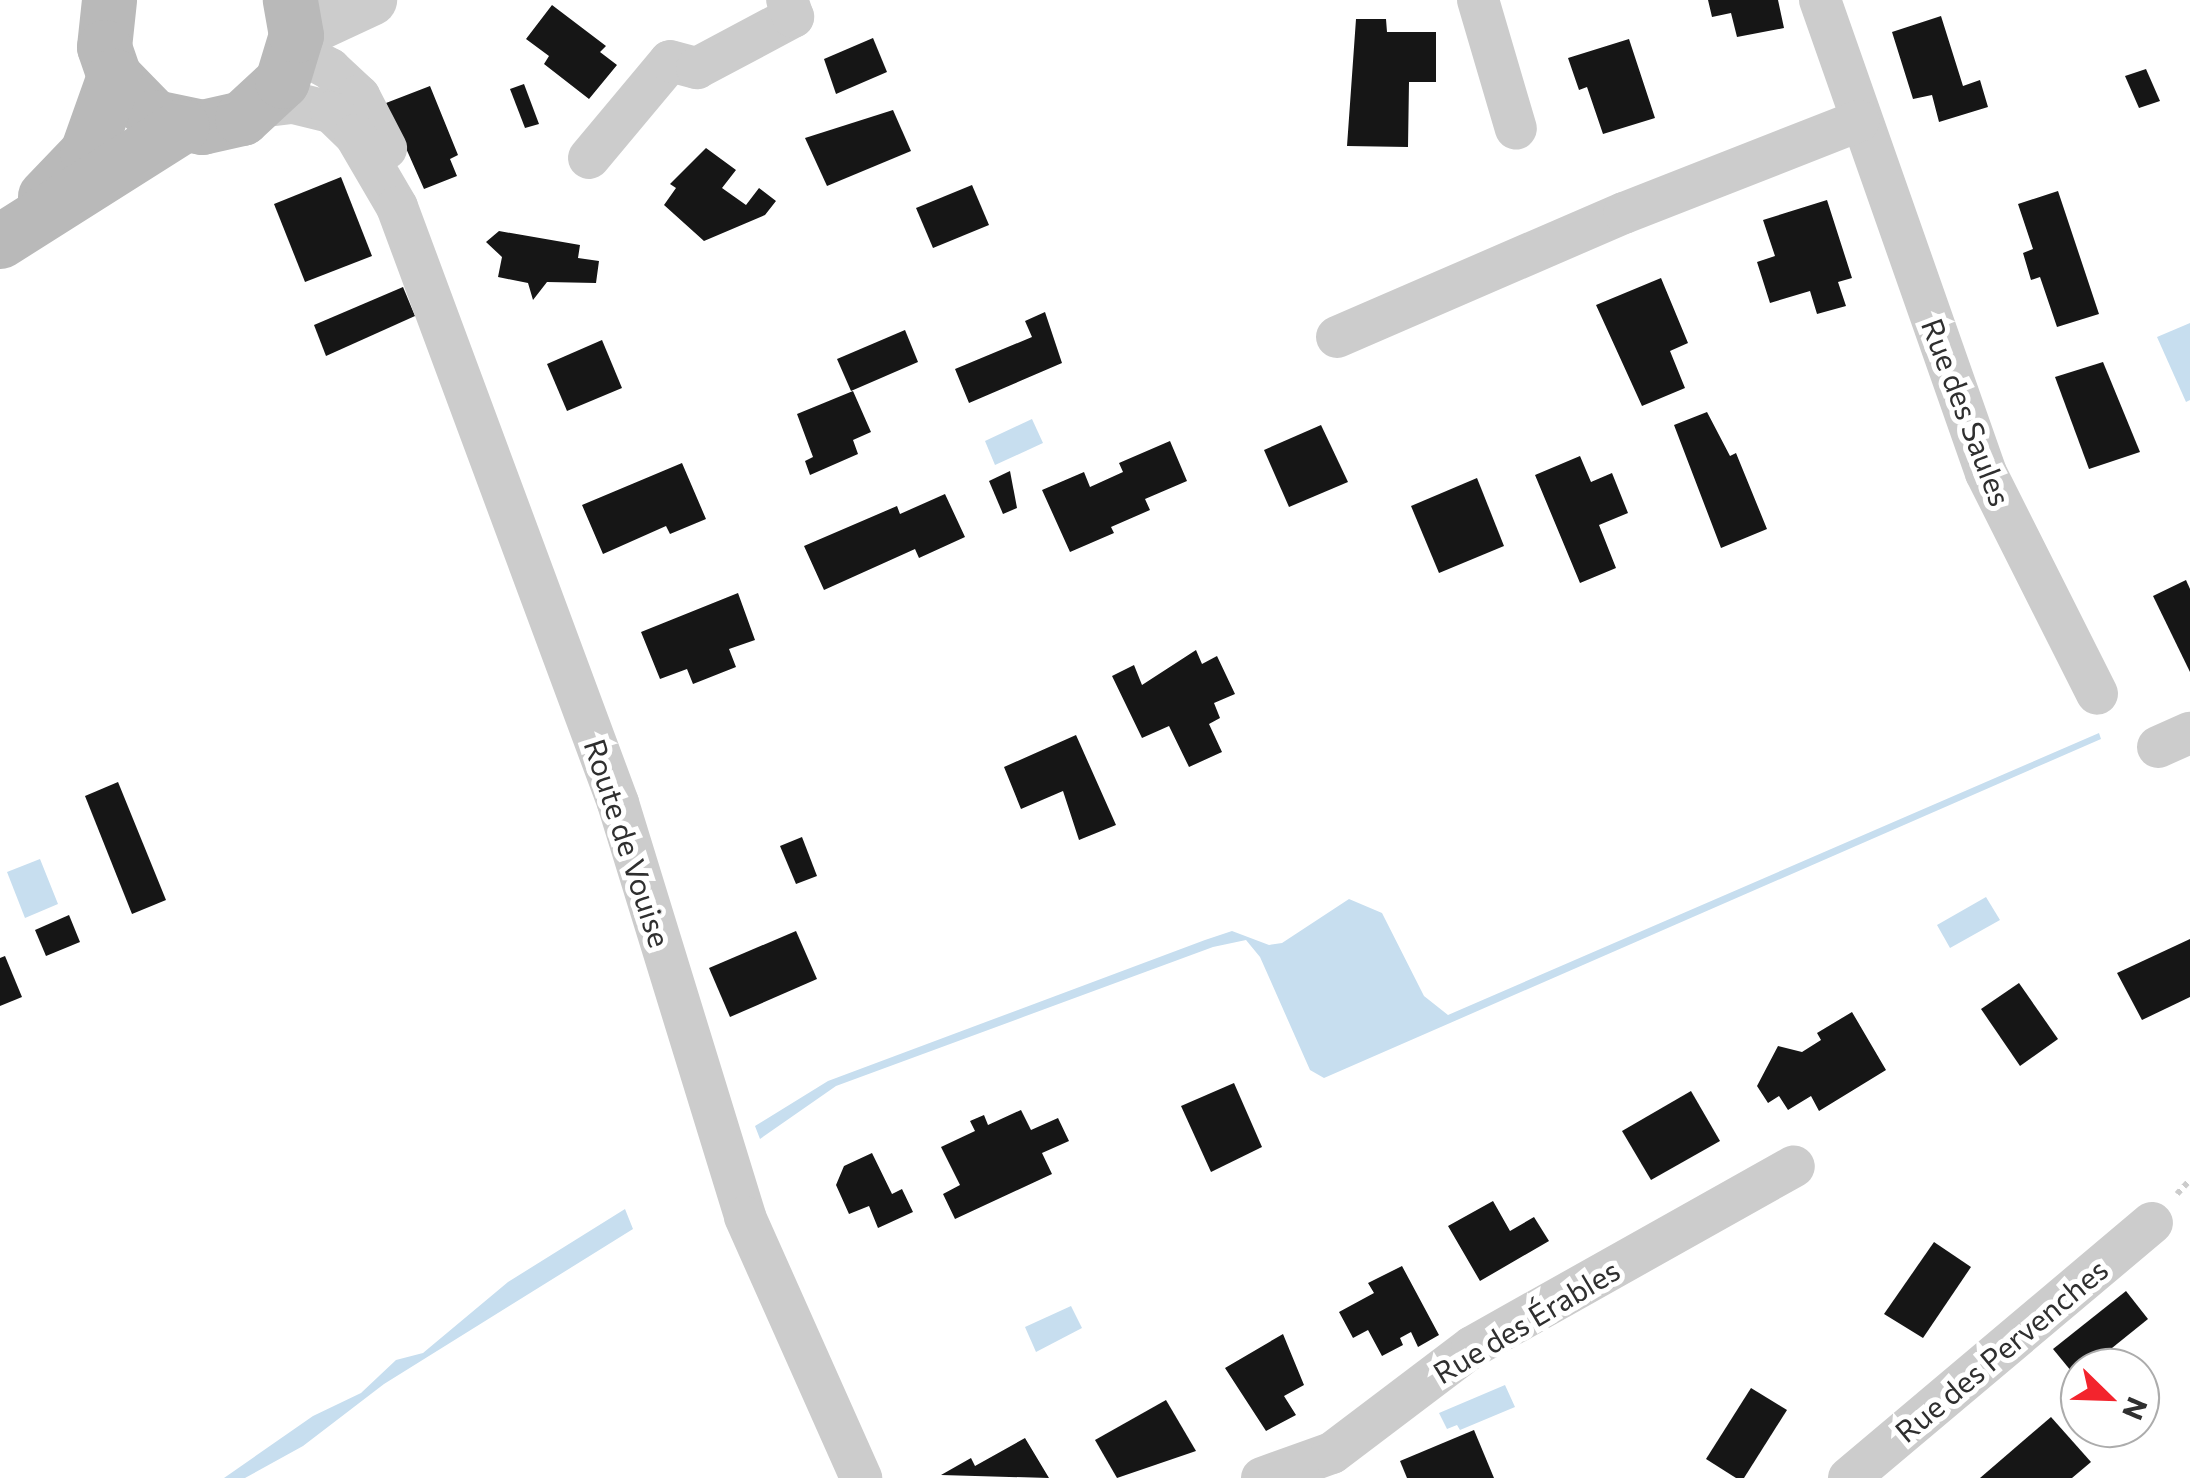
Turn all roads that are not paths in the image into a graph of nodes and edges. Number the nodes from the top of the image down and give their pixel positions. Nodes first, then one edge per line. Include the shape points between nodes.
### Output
1 (372, 0) edge
2 (787, 0) edge
3 (1478, 0) edge
4 (1820, 0) edge
5 (98, 6) edge
6 (294, 28) edge
7 (114, 76) junction
8 (259, 106) junction
9 (1859, 122) junction
10 (182, 126) junction
11 (1516, 129) dead end
12 (589, 158) dead end
13 (397, 207) junction
14 (0, 225) edge
15 (0, 241) edge
16 (1338, 337) dead end
17 (2097, 694) dead end
18 (1794, 1166) dead end
19 (2152, 1223) dead end
20 (861, 1478) edge
21 (1262, 1478) edge
22 (1850, 1478) edge

1 - 6 street
2 - 12 street via 793,17 697,68 670,60
3 - 11 street
4 - 9 street, Rue des Saules
5 - 7 main road
6 - 8 main road via 282,81
6 - 13 street, Route de Vouise via 359,96 392,162
7 - 10 main road via 154,116
7 - 14 main road via 108,108 80,162 46,196
8 - 10 main road via 222,124
8 - 13 street, Route de Vouise via 294,102 331,112 355,135
9 - 16 street via 1624,213
9 - 17 street, Rue des Saules via 1986,473
10 - 15 main road
13 - 20 street, Route de Vouise via 618,803 745,1218
18 - 21 street, Rue des Érables via 1472,1347 1332,1453
19 - 22 street, Rue des Pervenches

